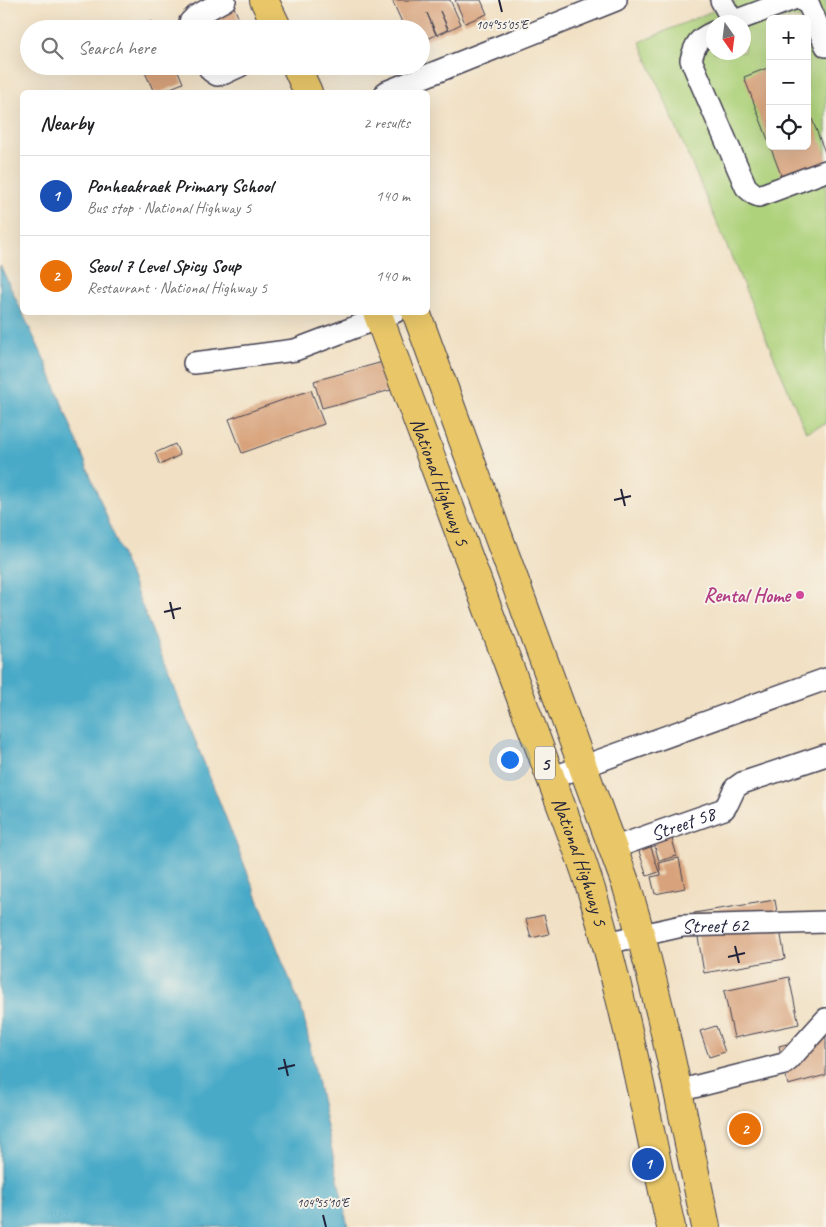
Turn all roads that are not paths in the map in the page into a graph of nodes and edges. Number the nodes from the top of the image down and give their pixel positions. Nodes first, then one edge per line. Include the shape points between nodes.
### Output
1 (225, 0) edge
2 (264, 0) edge
3 (721, 0) edge
4 (791, 0) edge
5 (802, 0) edge
6 (605, 2) edge
7 (728, 15) edge
8 (751, 15) edge
9 (192, 20) edge
10 (274, 20) edge
11 (706, 35) edge
12 (826, 46) edge
13 (430, 74) edge
14 (300, 75) edge
15 (427, 75) edge
16 (307, 90) edge
17 (391, 90) edge
18 (826, 171) edge
19 (381, 315) edge
20 (383, 315) edge
21 (417, 315) edge
22 (194, 363) dead end
23 (826, 679) edge
24 (826, 755) edge
25 (583, 767) junction
26 (551, 778) junction
27 (613, 848) junction
28 (826, 922) edge
29 (641, 934) junction
30 (607, 943) junction
31 (826, 1019) edge
32 (678, 1091) junction
33 (670, 1227) edge
34 (706, 1227) edge

1 - 9 street
2 - 10 highway
3 - 7 street
4 - 8 street
5 - 12 street via 808,4
6 - 13 street
11 - 18 street via 694,47 691,60 746,187 760,196
14 - 16 highway
15 - 17 street
19 - 22 street via 295,350
20 - 26 highway, National Highway 5 / 5
21 - 25 highway, National Highway 5 / 5
23 - 25 street
24 - 27 street, Street 58 via 742,783 735,788 724,809
25 - 26 street
25 - 27 highway, National Highway 5 / 5
26 - 30 highway, National Highway 5 / 5 via 588,878
27 - 29 highway, National Highway 5 / 5
28 - 29 street, Street 62 via 682,926
29 - 30 street, Street 62
29 - 32 highway, National Highway 5 / 5
30 - 33 highway, National Highway 5 / 5
31 - 32 street via 784,1064
32 - 34 highway, National Highway 5 / 5

